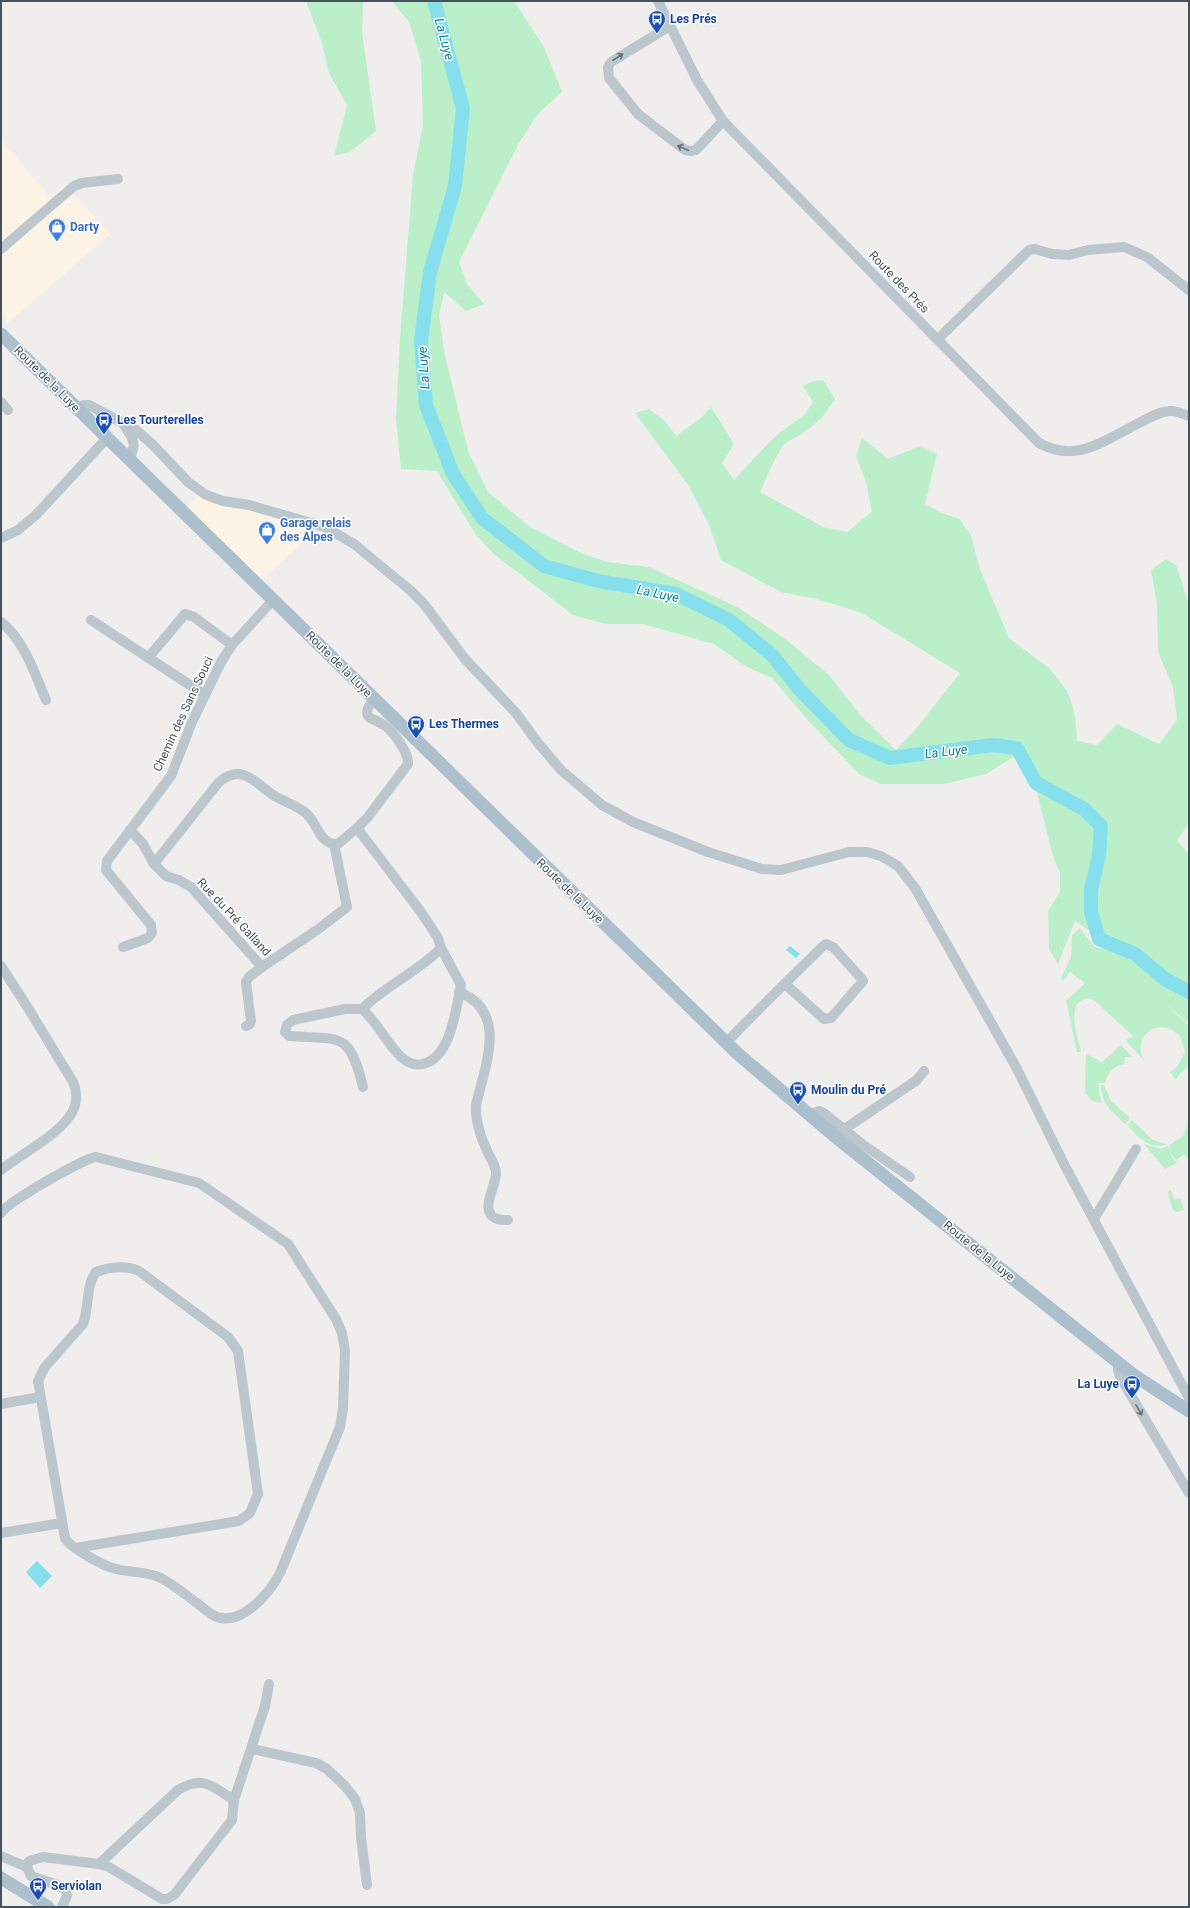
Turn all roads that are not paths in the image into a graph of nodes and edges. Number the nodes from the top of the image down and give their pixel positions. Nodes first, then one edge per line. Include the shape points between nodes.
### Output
1 (658, 1) edge
2 (670, 26) junction
3 (723, 121) junction
4 (118, 179) dead end
5 (1, 249) edge
6 (1189, 290) edge
7 (1, 328) edge
8 (1, 334) edge
9 (938, 339) junction
10 (11, 343) junction
11 (1, 402) edge
12 (76, 408) junction
13 (8, 410) dead end
14 (1189, 416) edge
15 (122, 422) junction
16 (107, 438) junction
17 (128, 458) junction
18 (1, 538) edge
19 (273, 600) junction
20 (91, 620) dead end
21 (1, 622) edge
22 (232, 645) junction
23 (148, 658) junction
24 (205, 695) junction
25 (374, 699) junction
26 (46, 700) dead end
27 (357, 828) junction
28 (130, 830) junction
29 (334, 844) junction
30 (154, 864) junction
31 (123, 947) dead end
32 (441, 948) junction
33 (1, 966) edge
34 (262, 967) junction
35 (785, 984) junction
36 (460, 992) junction
37 (362, 1009) junction
38 (246, 1026) dead end
39 (729, 1040) junction
40 (924, 1071) dead end
41 (364, 1087) dead end
42 (810, 1114) junction
43 (843, 1130) junction
44 (1136, 1149) dead end
45 (1, 1170) edge
46 (910, 1178) dead end
47 (1, 1212) edge
48 (1094, 1219) junction
49 (508, 1220) dead end
50 (1118, 1362) junction
51 (40, 1397) junction
52 (1189, 1398) edge
53 (1, 1404) edge
54 (1189, 1411) edge
55 (1189, 1493) edge
56 (62, 1523) junction
57 (1, 1532) edge
58 (75, 1548) junction
59 (269, 1684) dead end
60 (252, 1749) junction
61 (234, 1800) junction
62 (1, 1856) edge
63 (99, 1864) junction
64 (27, 1867) junction
65 (1, 1878) edge
66 (367, 1885) dead end
67 (1, 1888) edge
68 (31, 1907) edge
69 (48, 1907) edge
70 (62, 1907) edge

1 - 2 street, Route des Prés
2 - 3 street, Route des Prés via 697,80
3 -> 2 street via 696,150 685,150 638,114 608,78 608,67 611,62
3 - 9 street, Route des Prés
4 - 5 street via 74,186
6 - 9 street via 1147,257 1124,247 1088,250 1069,255 1029,250
7 - 10 main road, Route de la Luye
8 - 10 main road, Route de la Luye
9 - 14 street, Route des Prés via 1030,435 1050,449 1062,452 1086,449 1160,413 1171,411
10 - 12 main road, Route de la Luye
11 - 13 street
12 - 15 street via 89,405
12 - 16 main road, Route de la Luye
15 - 17 street via 134,442 133,451
15 - 48 street via 136,430 188,482 206,495 325,527 354,544 424,604 465,658 516,713 561,770 602,805 633,822 708,852 762,869 781,870 849,852 867,852 881,856 898,866 914,888 1016,1067
16 - 17 main road, Route de la Luye
16 - 18 street via 36,516 18,530
17 - 19 main road, Route de la Luye
19 - 22 street, Chemin des Sans Souci
19 - 25 main road, Route de la Luye
20 - 23 street
21 - 26 street via 9,628 30,661
22 - 23 street via 185,614
22 - 24 street, Chemin des Sans Souci
23 - 24 street
24 - 28 street, Chemin des Sans Souci via 171,776
25 - 27 street via 368,708 370,719 384,725 409,758 405,770
25 - 39 main road, Route de la Luye via 668,985
27 - 29 street via 338,844
27 - 32 street via 421,912 438,938
28 - 30 street via 143,844
28 - 31 street, Chemin des Sans Souci via 107,861 106,870 151,925 152,933 148,938
29 - 30 street via 326,841 301,809 274,796 246,776 231,775 219,782
29 - 34 street, Rue du Pré Galland via 348,907
30 - 34 street, Rue du Pré Galland via 166,876 191,887
32 - 36 street via 461,984
32 - 37 street
33 - 45 street via 73,1082 76,1091 70,1117 53,1133
34 - 38 street via 246,982 251,1021
35 - 35 street via 826,944 833,947 863,982 828,1020
35 - 39 street
36 - 37 street via 446,1045 438,1056 428,1063 419,1065 402,1058
36 - 49 street via 470,996 488,1017 490,1031 487,1057 475,1112 480,1135 496,1174 488,1208 491,1216 496,1219
37 - 41 street via 345,1009 293,1020 286,1025 285,1032 288,1036 339,1040 351,1050
39 - 42 main road, Route de la Luye via 774,1084
40 - 43 street via 917,1080
42 - 43 street via 820,1111
42 - 50 main road, Route de la Luye
43 - 46 street
44 - 48 street
47 - 58 street via 11,1203 82,1161 96,1157 199,1183 288,1244 336,1319 342,1333 345,1351 340,1426 280,1573 252,1608 236,1616 220,1618 160,1578 113,1568
48 - 52 street
50 - 54 main road, Route de la Luye via 1165,1397
50 -> 55 street via 1120,1377
51 - 53 street
51 - 56 street
51 - 58 street via 38,1381 41,1372 83,1324 94,1276 96,1272 108,1268 129,1268 139,1271 228,1336 238,1351 258,1487 257,1499 250,1513 239,1521
56 - 57 street
56 - 58 street via 66,1540
59 - 60 street
60 - 61 street
60 - 66 street via 316,1763 327,1769 345,1786 360,1813
61 - 63 street via 202,1782 183,1787
61 - 63 street via 232,1820 174,1895 167,1899 162,1899 109,1867
62 - 64 street
63 - 64 street via 43,1857 29,1861
64 - 70 street via 31,1876 66,1890 67,1896
65 - 69 main road
67 - 68 main road

